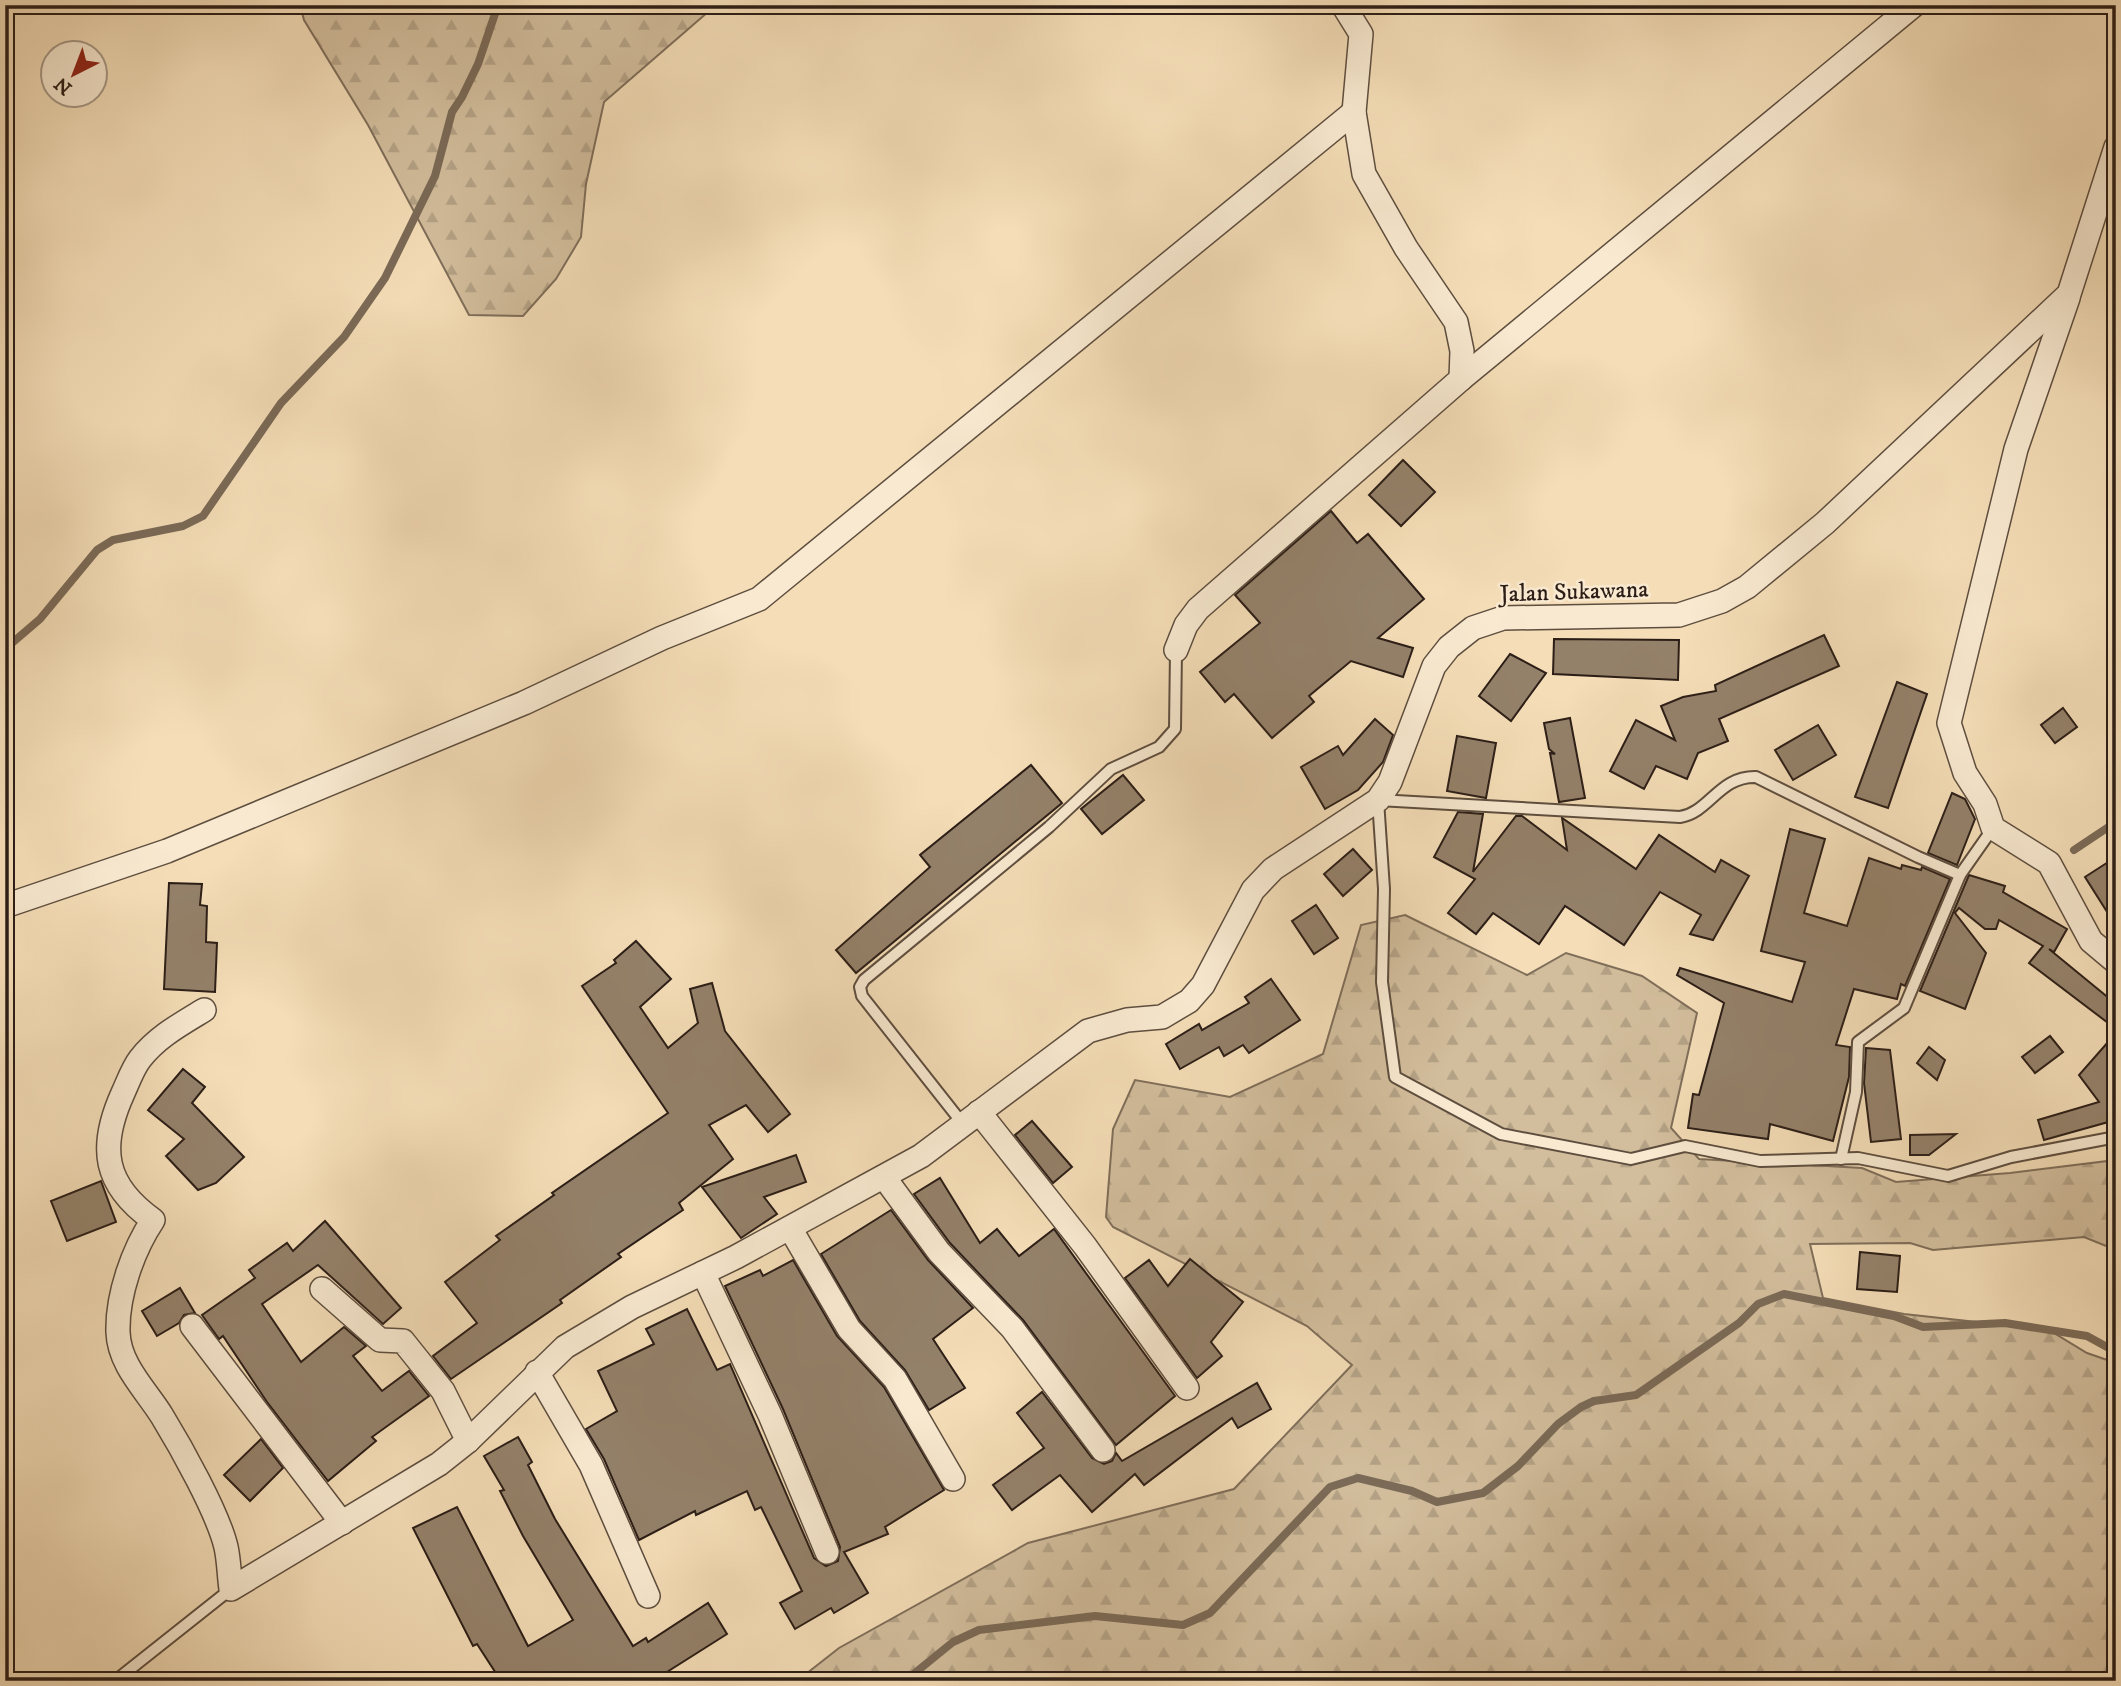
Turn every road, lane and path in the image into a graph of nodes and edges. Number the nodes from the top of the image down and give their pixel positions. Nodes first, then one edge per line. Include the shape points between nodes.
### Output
1 (1343, 5) edge
2 (1914, 5) edge
3 (1354, 112) junction
4 (2116, 147) edge
5 (2069, 294) junction
6 (1461, 379) junction
7 (1176, 650) joint
8 (1378, 800) junction
9 (1993, 828) junction
10 (1960, 875) junction
11 (5, 906) edge
12 (2116, 962) edge
13 (204, 1010) dead end
14 (971, 1118) junction
15 (2116, 1137) edge
16 (1841, 1159) junction
17 (884, 1177) junction
18 (790, 1228) junction
19 (703, 1273) junction
20 (322, 1289) dead end
21 (192, 1326) dead end
22 (537, 1372) junction
23 (1187, 1388) dead end
24 (468, 1441) junction
25 (1103, 1450) dead end
26 (953, 1479) dead end
27 (342, 1523) junction
28 (827, 1552) dead end
29 (231, 1589) junction
30 (648, 1596) dead end
31 (115, 1681) edge

1 - 3 street via 1361,34
2 - 6 street
3 - 6 street via 1364,174 1456,322
3 - 11 street via 759,599 662,638 524,703 167,851
4 - 5 street, Jalan Sukawana
5 - 8 street, Jalan Sukawana via 1825,523 1747,587 1722,601 1679,615 1503,618 1472,628 1434,666 1390,782
5 - 9 street via 2016,449 1949,723 1965,773 1985,804
6 - 7 street via 1198,609
7 - 14 lane via 1175,729 1159,747 1111,769 860,987 862,996
8 - 10 lane via 1680,817 1691,815 1722,787 1743,776 1756,777
8 - 14 street, Jalan Sukawana via 1282,863 1254,890 1203,985 1189,1001 1162,1017 1127,1020 1088,1031
8 - 16 lane via 1384,889 1382,982 1395,1077 1502,1134 1631,1159 1685,1146 1759,1161
9 - 10 lane
9 - 12 street via 2049,863 2091,941
10 - 16 lane via 1904,1008 1858,1042 1856,1092
13 - 29 street via 164,1034 139,1060 114,1114 108,1152 111,1171 128,1203 153,1220 132,1262 122,1295 118,1334 130,1371 162,1416 214,1514 226,1546
14 - 17 street, Jalan Sukawana via 921,1157
14 - 23 street via 1085,1247
15 - 16 lane via 2011,1157 1948,1176 1858,1158
17 - 18 street, Jalan Sukawana
17 - 25 street via 939,1252 1012,1328
18 - 19 street, Jalan Sukawana
18 - 26 street via 849,1329 895,1379
19 - 22 street, Jalan Sukawana via 632,1307 565,1347
19 - 28 street via 770,1415
20 - 24 street via 380,1339 403,1340 443,1391
21 - 27 street
22 - 24 street, Jalan Sukawana
22 - 30 street via 591,1465
24 - 27 street, Jalan Sukawana
27 - 29 street, Jalan Sukawana
29 - 31 lane

